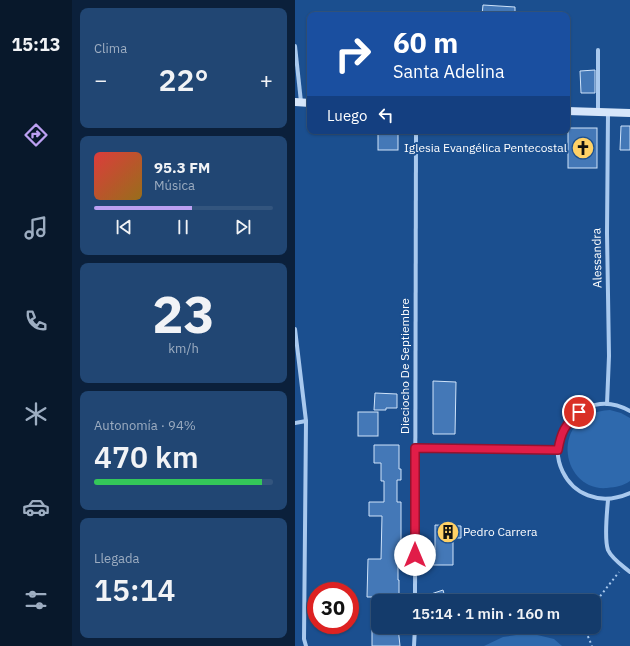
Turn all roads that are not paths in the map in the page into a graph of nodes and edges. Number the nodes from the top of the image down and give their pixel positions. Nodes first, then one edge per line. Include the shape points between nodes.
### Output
1 (295, 46) edge
2 (598, 50) dead end
3 (298, 102) edge
4 (570, 111) edge
5 (598, 112) junction
6 (608, 112) junction
7 (630, 113) edge
8 (416, 134) edge
9 (295, 329) edge
10 (607, 404) junction
11 (630, 410) edge
12 (306, 421) junction
13 (295, 423) edge
14 (415, 448) junction
15 (558, 450) junction
16 (630, 493) edge
17 (608, 500) junction
18 (630, 572) edge
19 (415, 594) edge
20 (415, 634) edge
21 (306, 646) edge
22 (415, 646) edge

1 - 3 street
2 - 5 street
4 - 5 street
5 - 6 street
6 - 7 street
6 - 10 street, Alessandra
8 - 14 street, Dieciocho De Septiembre
9 - 12 street
10 - 11 street
10 - 15 street via 592,406 573,417 561,436
12 - 13 street
12 - 21 street via 303,639
14 - 15 street
14 - 19 street, Dieciocho De Septiembre
15 - 17 street via 562,472 568,482 586,496
16 - 17 street
17 - 18 street via 608,550 613,558
20 - 22 street

